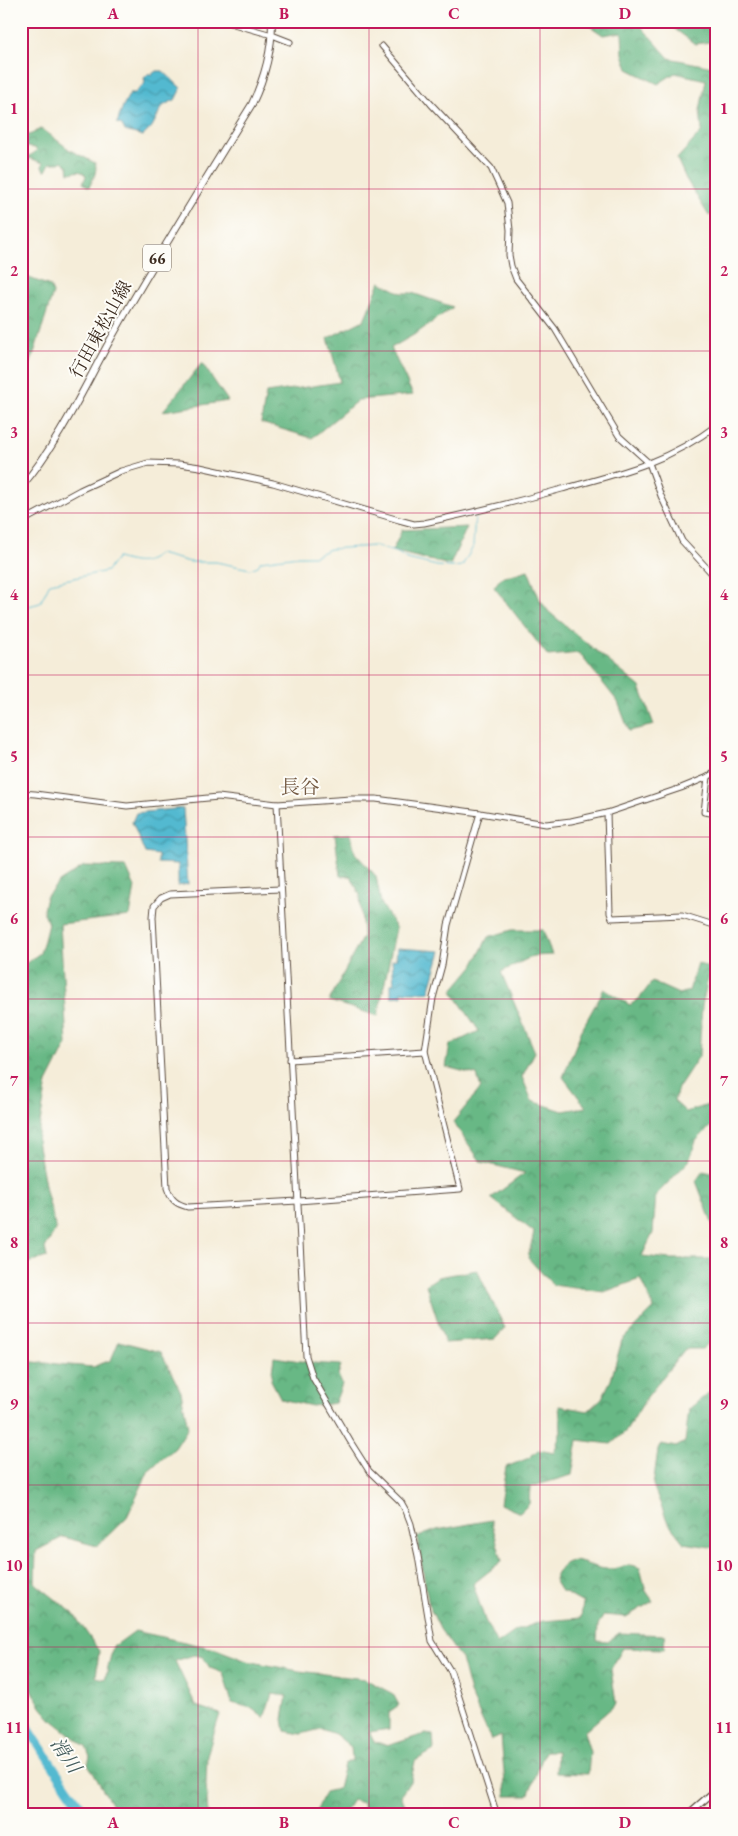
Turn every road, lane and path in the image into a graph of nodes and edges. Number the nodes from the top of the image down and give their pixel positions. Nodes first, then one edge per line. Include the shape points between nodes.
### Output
1 (223, 21) edge
2 (272, 21) edge
3 (272, 34) junction
4 (290, 42) dead end
5 (382, 46) dead end
6 (717, 425) edge
7 (649, 463) junction
8 (21, 487) edge
9 (21, 522) edge
10 (717, 580) edge
11 (717, 771) edge
12 (708, 777) junction
13 (21, 794) edge
14 (277, 804) junction
15 (480, 813) junction
16 (607, 813) junction
17 (717, 814) edge
18 (280, 889) junction
19 (717, 926) edge
20 (425, 1051) junction
21 (290, 1060) junction
22 (298, 1201) junction
23 (717, 1789) edge
24 (497, 1815) edge
25 (687, 1815) edge

1 - 3 street
2 - 3 main road, 行田東松山線 / 66
3 - 4 street
3 - 8 main road, 行田東松山線 / 66 via 270,58 252,104 155,262 60,432
5 - 7 street via 491,168 507,203 511,266 516,279 555,329 620,436
6 - 7 street via 677,451
7 - 9 street via 596,481 414,524 273,482 200,466 148,463 121,471 80,490
7 - 10 street via 682,541
11 - 12 street
12 - 16 street
12 - 17 street via 704,812
13 - 14 street via 127,806 218,798
14 - 15 street via 376,799
14 - 18 street
15 - 16 street via 546,824
15 - 20 street via 448,924 442,965 432,998
16 - 19 street via 612,918 682,915
18 - 21 street
18 - 22 street via 170,894 154,906 154,962 167,1188 173,1201 188,1207
20 - 21 street
20 - 22 street via 460,1188
21 - 22 street
22 - 24 street via 306,1356 310,1371 369,1471 406,1510 418,1556 432,1641 451,1672
23 - 25 main road

